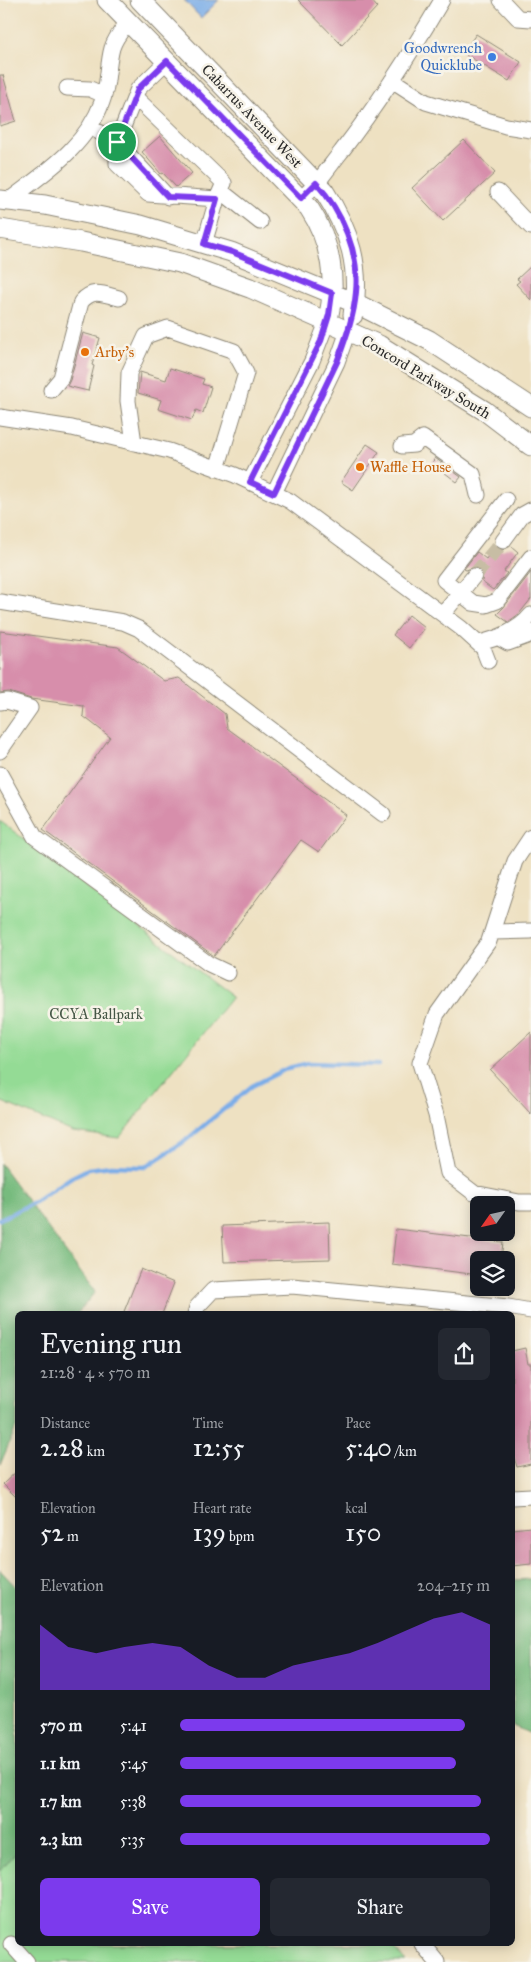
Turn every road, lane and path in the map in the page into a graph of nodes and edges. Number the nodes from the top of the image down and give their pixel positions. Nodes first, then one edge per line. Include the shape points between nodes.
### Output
1 (107, 0) edge
2 (140, 0) edge
3 (442, 0) edge
4 (501, 0) edge
5 (531, 19) edge
6 (128, 22) junction
7 (167, 61) junction
8 (392, 80) junction
9 (221, 84) junction
10 (68, 88) dead end
11 (104, 95) junction
12 (135, 97) junction
13 (90, 127) junction
14 (531, 130) edge
15 (117, 142) junction
16 (44, 174) junction
17 (316, 183) junction
18 (498, 192) dead end
19 (219, 195) junction
20 (301, 198) junction
21 (4, 200) edge
22 (45, 205) junction
23 (260, 222) dead end
24 (531, 227) edge
25 (0, 229) edge
26 (204, 244) junction
27 (332, 293) junction
28 (119, 298) dead end
29 (355, 304) junction
30 (327, 322) junction
31 (348, 331) junction
32 (51, 390) dead end
33 (531, 407) edge
34 (0, 417) edge
35 (134, 442) junction
36 (402, 446) dead end
37 (531, 446) edge
38 (217, 469) junction
39 (250, 482) junction
40 (274, 493) junction
41 (478, 495) dead end
42 (506, 500) dead end
43 (531, 510) edge
44 (503, 540) tunnel mouth
45 (531, 556) edge
46 (474, 576) tunnel mouth
47 (461, 593) junction
48 (0, 602) edge
49 (443, 614) junction
50 (531, 615) edge
51 (531, 632) edge
52 (499, 638) junction
53 (478, 643) junction
54 (488, 661) dead end
55 (0, 702) edge
56 (0, 751) edge
57 (0, 774) edge
58 (383, 814) dead end
59 (531, 837) edge
60 (531, 931) edge
61 (492, 932) junction
62 (228, 973) dead end
63 (531, 1202) edge
64 (196, 1311) edge
65 (531, 1311) edge
66 (531, 1496) edge
67 (515, 1497) edge
68 (10, 1944) dead end
69 (424, 1946) edge
70 (27, 1962) edge
71 (437, 1962) edge

1 - 6 main road, Cabarrus Avenue West
2 - 9 main road, Cabarrus Avenue West
3 - 8 street
4 - 5 street via 518,18
6 - 7 main road, Cabarrus Avenue West
6 - 9 main road via 135,18 145,23 204,81
6 - 11 street via 112,49
7 - 12 street via 138,89
7 - 20 main road, Cabarrus Avenue West
8 - 14 street via 426,102 506,126
8 - 17 street via 365,121
9 - 17 main road, Cabarrus Avenue West
10 - 11 street
11 - 13 street
12 - 15 street
12 - 19 street via 224,183
13 - 15 street
13 - 16 street via 62,160
15 - 19 street via 117,164 148,194 168,197
16 - 21 street
16 - 22 street via 41,195
17 - 20 street
17 - 29 main road, Cabarrus Avenue West via 336,210 350,244 356,272
18 - 24 street
19 - 23 street
19 - 26 street
20 - 27 main road, Cabarrus Avenue West via 314,215 327,245
21 - 22 main road, Concord Parkway South
22 - 26 main road, Concord Parkway South via 141,225
25 - 30 main road, Concord Parkway South via 180,263 250,288
26 - 27 main road, Concord Parkway South via 232,252
27 - 29 main road, Concord Parkway South
27 - 30 main road, Cabarrus Avenue West
28 - 32 street via 96,292 87,294 81,302 61,378
29 - 31 main road, Cabarrus Avenue West
29 - 33 main road, Concord Parkway South via 429,340
30 - 31 main road, Concord Parkway South
30 - 39 street via 312,361
31 - 37 main road, Concord Parkway South via 438,381
31 - 40 street via 337,362
34 - 35 street
35 - 38 street
35 - 38 street via 128,401 129,373 146,336 168,328 234,351 246,373
36 - 41 street via 414,445 423,438 473,474
38 - 39 street
39 - 40 street
40 - 49 street via 290,501
42 - 47 street via 444,580
43 - 44 street via 522,515
45 - 47 street via 497,601 486,605 473,603
46 - 47 street
47 - 49 street
48 - 58 street via 123,622 139,629
49 - 53 street
50 - 52 street
51 - 52 street via 508,644
52 - 53 street
53 - 54 street
55 - 56 street via 30,708
57 - 62 street via 35,837 209,964
59 - 61 street via 515,861
60 - 61 street
61 - 63 street via 489,941 437,1014 420,1063 436,1115 448,1173 474,1193
64 - 65 street via 213,1290 292,1286
66 - 67 street
68 - 70 street
69 - 71 street

